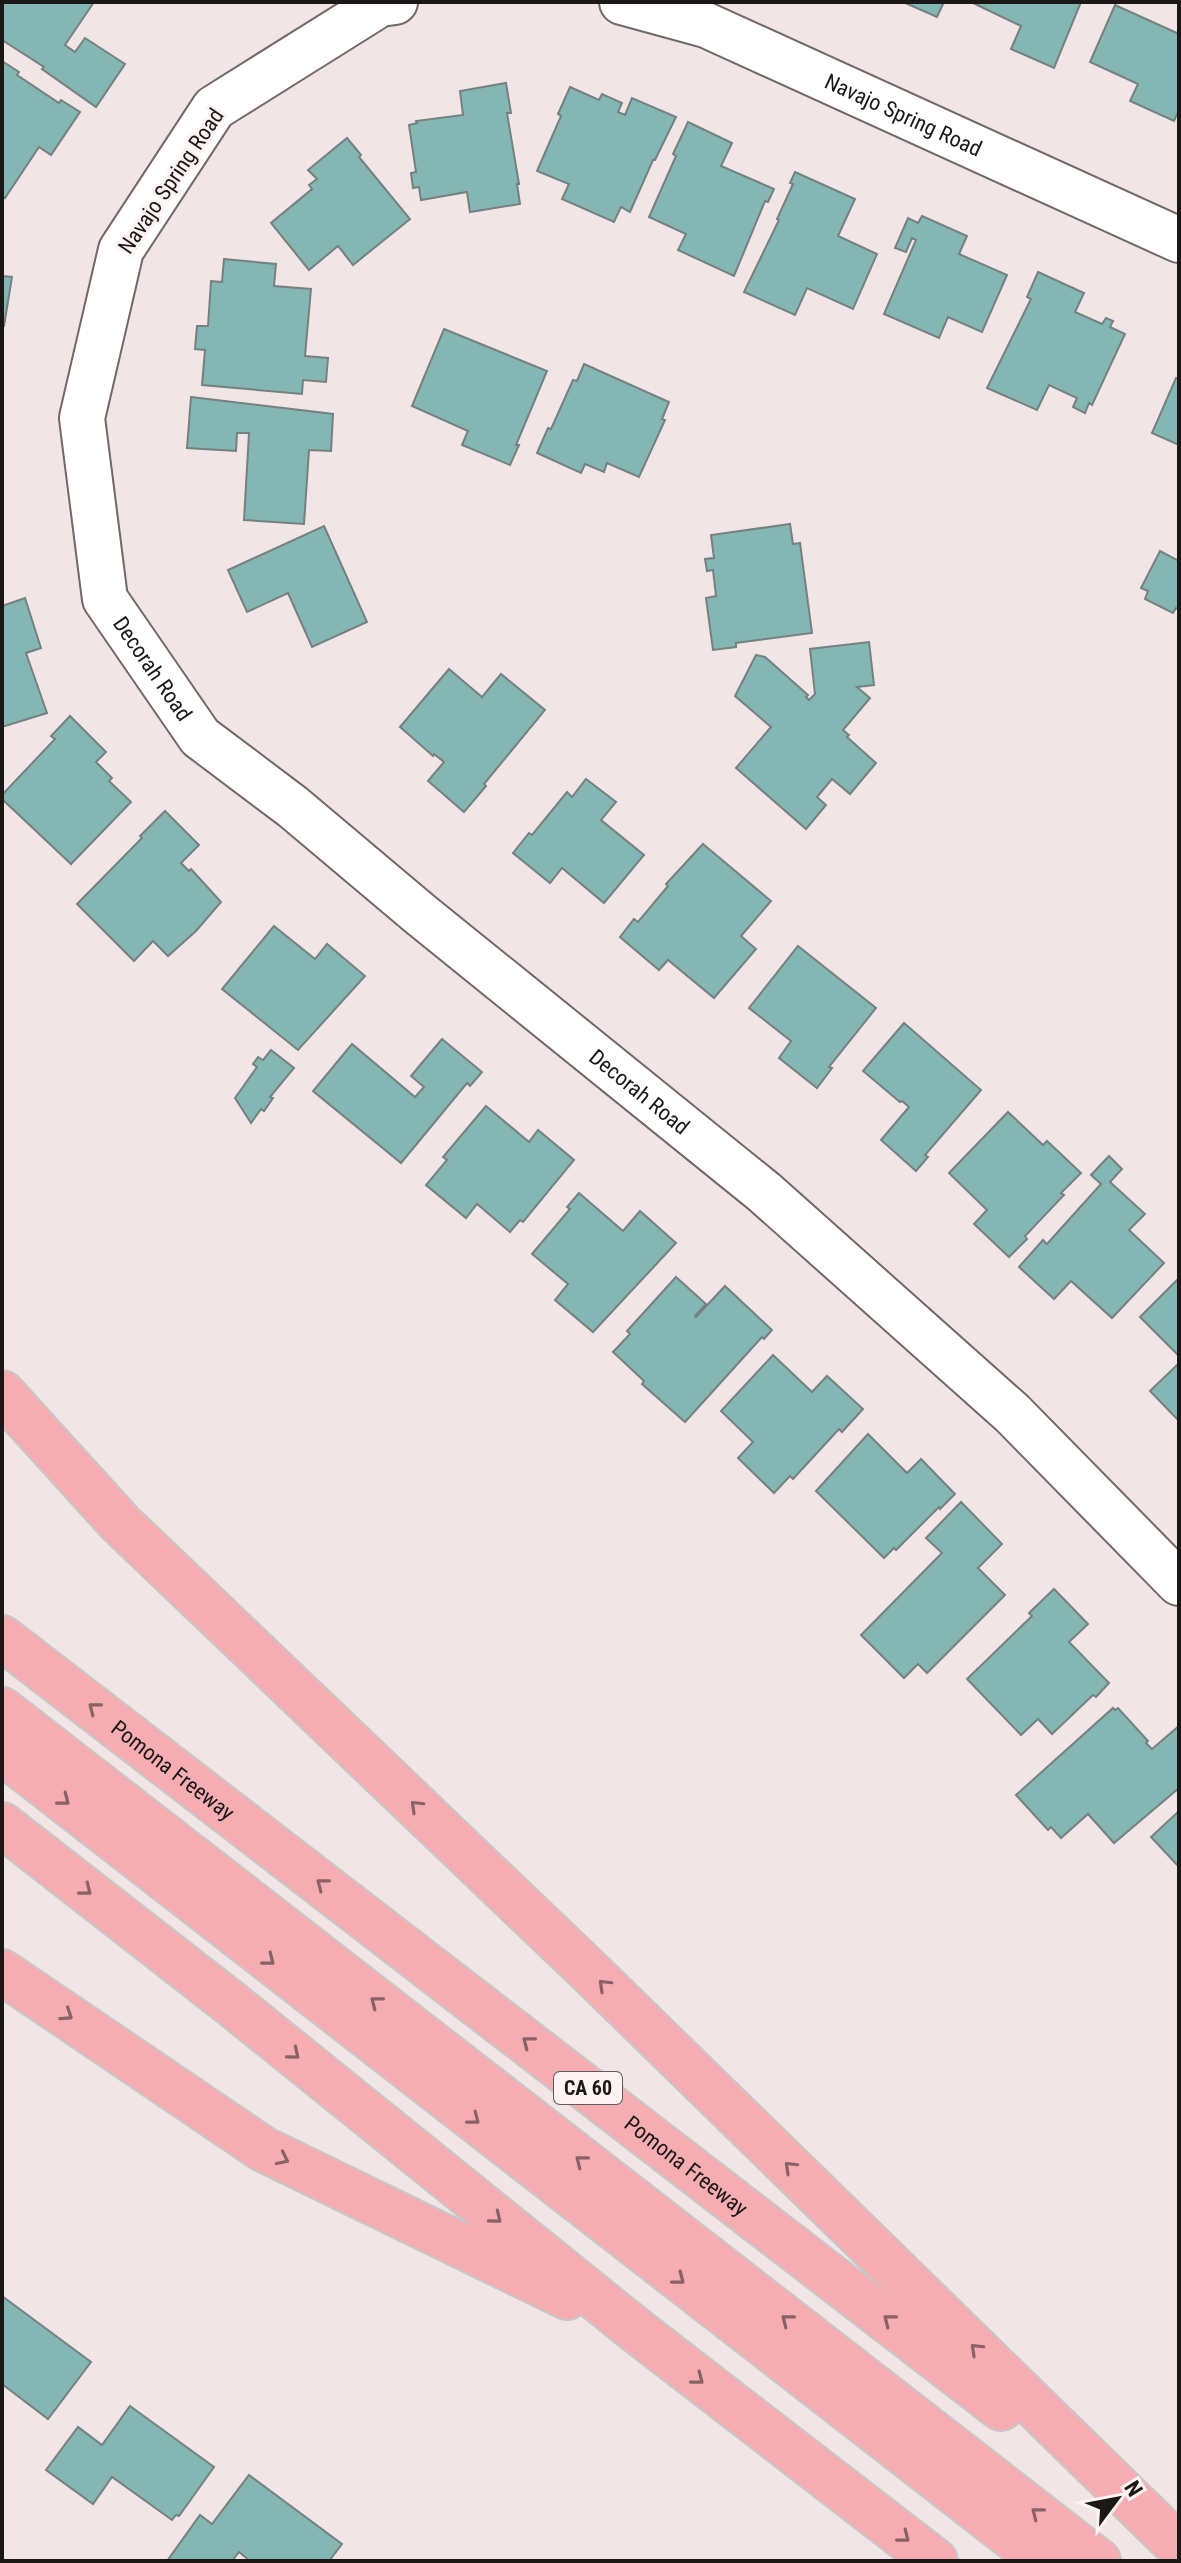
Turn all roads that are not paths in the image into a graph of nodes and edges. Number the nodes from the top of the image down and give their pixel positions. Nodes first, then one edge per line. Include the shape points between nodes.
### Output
1 (395, 2) edge
2 (622, 2) edge
3 (1179, 240) edge
4 (105, 599) joint
5 (2, 1393) edge
6 (1179, 1583) edge
7 (2, 1638) edge
8 (2, 1710) edge
9 (2, 1752) edge
10 (2, 1825) edge
11 (2, 1972) edge
12 (637, 2331) junction
13 (1175, 2543) edge
14 (935, 2561) edge
15 (1043, 2561) edge
16 (1098, 2561) edge

1 - 4 street, Navajo Spring Road via 380,4 214,108 121,250 82,418
2 - 3 street, Navajo Spring Road via 706,25
4 - 6 street, Decorah Road via 200,737 764,1192 1012,1413
13 -> 5 highway via 613,1994 120,1523
13 -> 7 highway, Pomona Freeway / CA 60
16 -> 8 highway
9 -> 15 highway
10 -> 12 highway
11 -> 12 highway via 263,2149
12 -> 14 highway

